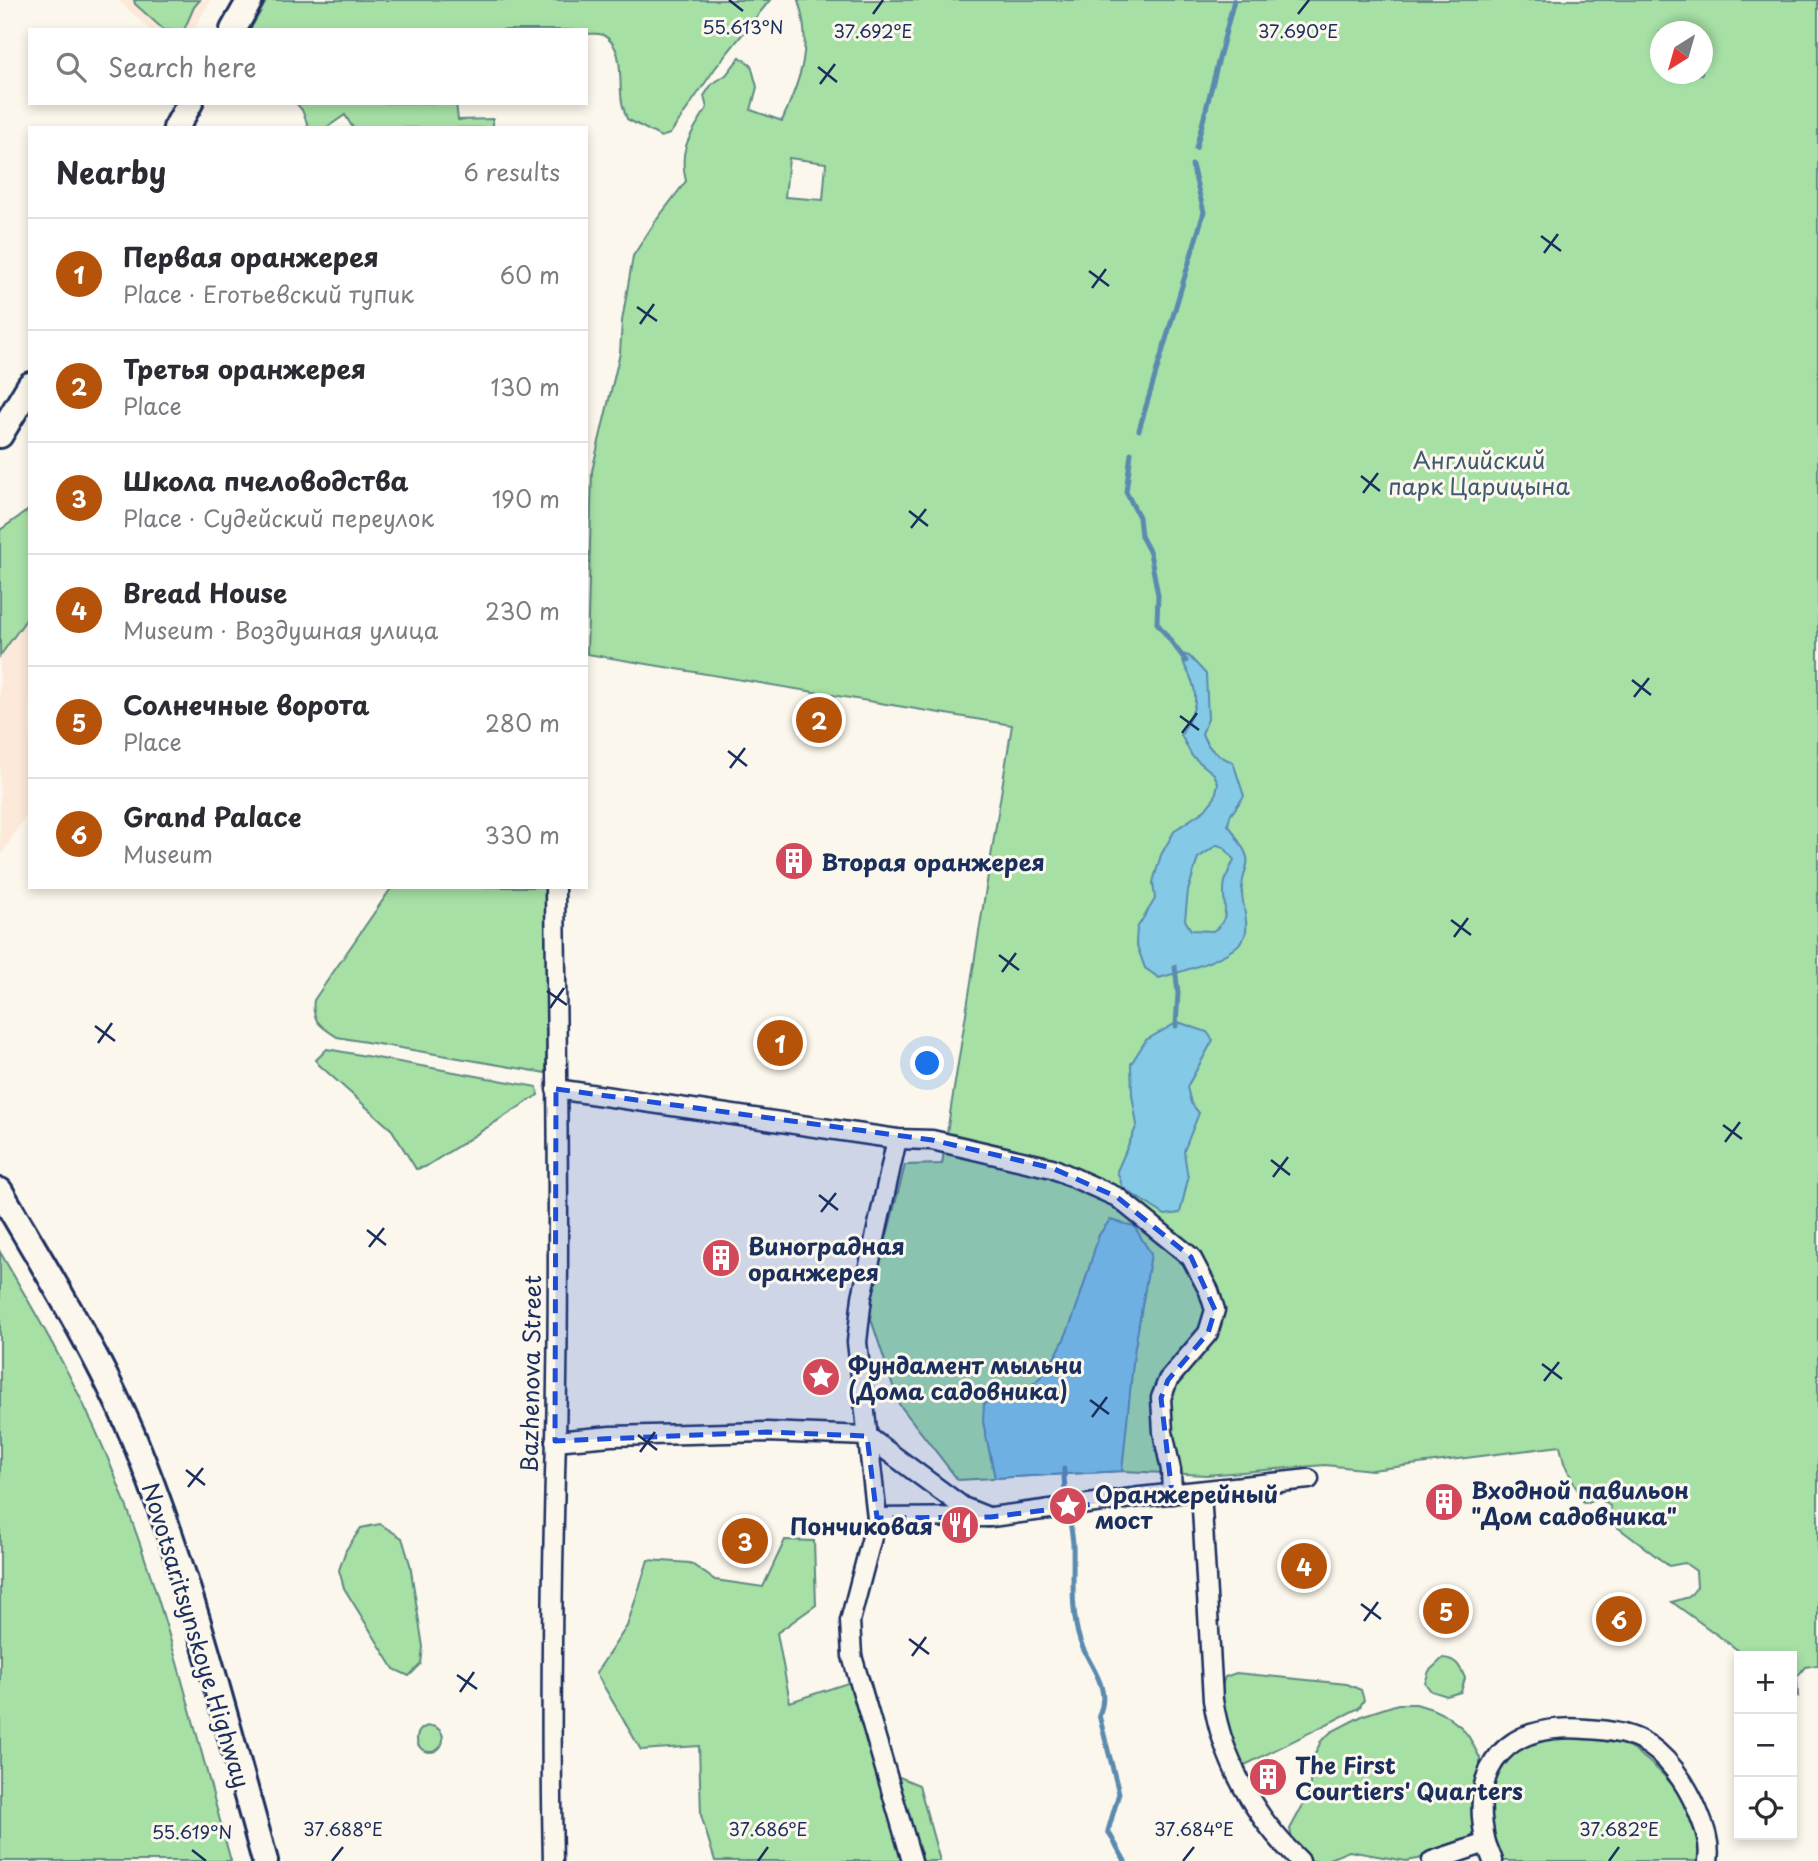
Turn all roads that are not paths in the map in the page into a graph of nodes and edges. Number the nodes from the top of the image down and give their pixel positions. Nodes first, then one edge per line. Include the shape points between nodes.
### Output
1 (250, 0) edge
2 (234, 28) edge
3 (189, 105) edge
4 (177, 126) edge
5 (28, 387) edge
6 (0, 435) edge
7 (555, 889) edge
8 (556, 1089) junction
9 (897, 1139) junction
10 (0, 1191) edge
11 (867, 1436) junction
12 (555, 1441) junction
13 (1308, 1479) dead end
14 (1200, 1491) junction
15 (1172, 1494) junction
16 (989, 1517) junction
17 (877, 1518) junction
18 (1486, 1843) junction
19 (265, 1861) edge
20 (553, 1861) edge
21 (912, 1861) edge
22 (1300, 1861) edge
23 (1432, 1861) edge
24 (1493, 1861) edge
25 (1708, 1861) edge

1 - 2 main road
3 - 4 main road
5 - 6 main road
7 - 8 street, Bazhenova Street
8 - 9 street
8 - 12 street, Bazhenova Street
9 - 11 street via 862,1297 857,1342
9 - 15 street via 932,1140 1052,1168 1117,1196 1191,1257 1215,1310 1208,1334 1168,1380 1161,1398
10 - 19 main road, Novotsaritsynskoye Highway via 103,1375 155,1491 200,1629
11 - 12 street via 767,1432
11 - 16 street via 963,1507
11 - 17 street
12 - 20 street, Bazhenova Street via 550,1697
13 - 14 street
14 - 15 street
14 - 22 street via 1218,1729 1252,1802
15 - 16 street
16 - 17 street
17 - 21 street via 850,1621 852,1656
18 - 23 street
18 - 24 street
18 - 25 street via 1482,1795 1493,1764 1525,1734 1567,1727 1610,1731 1658,1752 1692,1796 1707,1834

